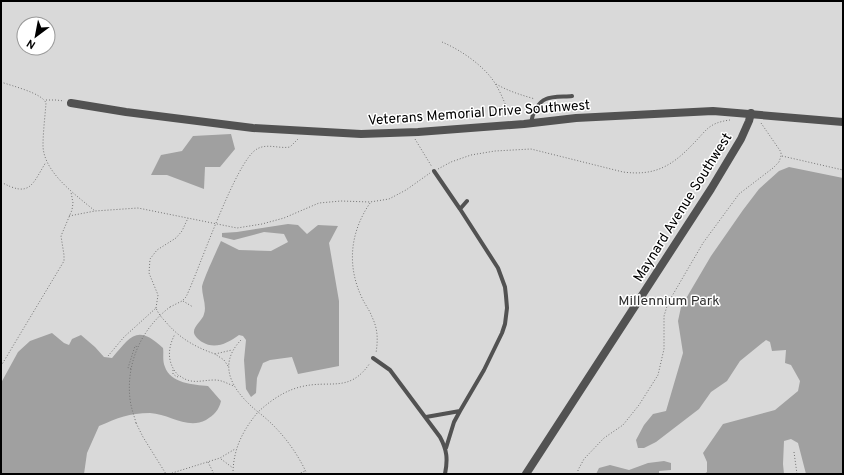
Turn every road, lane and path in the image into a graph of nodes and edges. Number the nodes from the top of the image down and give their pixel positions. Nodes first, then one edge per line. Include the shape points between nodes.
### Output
1 (442, 42) dead end
2 (1, 82) edge
3 (495, 83) junction
4 (572, 96) dead end
5 (45, 100) junction
6 (543, 101) junction
7 (71, 103) joint
8 (751, 113) junction
9 (843, 122) edge
10 (530, 123) junction
11 (761, 123) dead end
12 (513, 125) junction
13 (303, 132) junction
14 (412, 132) junction
15 (781, 156) junction
16 (46, 161) junction
17 (843, 170) edge
18 (434, 171) joint
19 (1, 182) edge
20 (71, 192) junction
21 (467, 201) dead end
22 (370, 202) dead end
23 (460, 209) junction
24 (69, 216) junction
25 (188, 218) dead end
26 (182, 301) junction
27 (193, 307) dead end
28 (156, 308) junction
29 (175, 333) junction
30 (241, 340) dead end
31 (232, 350) junction
32 (215, 354) junction
33 (108, 356) dead end
34 (373, 358) junction
35 (1, 366) edge
36 (229, 367) junction
37 (173, 370) junction
38 (180, 376) junction
39 (234, 386) junction
40 (460, 411) junction
41 (258, 412) junction
42 (426, 417) junction
43 (236, 448) junction
44 (446, 448) junction
45 (794, 452) dead end
46 (220, 458) junction
47 (208, 462) junction
48 (233, 468) junction
49 (305, 471) junction
50 (166, 474) edge
51 (169, 474) edge
52 (214, 474) edge
53 (233, 474) edge
54 (298, 474) edge
55 (307, 474) edge
56 (445, 474) edge
57 (526, 474) edge
58 (578, 474) edge
59 (797, 474) edge

1 - 3 path via 467,56
2 - 5 path
3 - 6 path via 505,90
3 - 12 path
4 - 6 lane
5 - 7 path
5 - 16 path via 43,147
6 - 10 lane via 532,115
7 - 13 street, Veterans Memorial Drive Southwest via 253,128
8 - 9 street, Veterans Memorial Drive Southwest
8 - 10 street, Veterans Memorial Drive Southwest via 713,111 606,116
8 - 57 street, Maynard Avenue Southwest via 741,139 711,189
10 - 12 street, Veterans Memorial Drive Southwest
11 - 15 path via 781,152
12 - 14 street, Veterans Memorial Drive Southwest
13 - 14 street, Veterans Memorial Drive Southwest
13 - 26 path via 290,147 265,146 250,154 236,179
14 - 18 path
15 - 17 path
15 - 58 path via 779,162 739,194 703,243 668,303 664,316 664,349 658,375 623,425 604,438 584,459
16 - 19 path via 32,184 25,189 17,189
16 - 20 path
18 - 23 lane
20 - 24 path via 73,203
20 - 24 path via 95,211
21 - 23 lane
22 - 34 path via 357,227 352,251 354,280 372,316 378,336
23 - 40 lane via 498,268 505,287 507,308 502,333
24 - 35 path via 61,236 64,262
25 - 28 path via 176,238 157,250 150,259 149,273 158,294
26 - 27 path
26 - 50 path, bridge via 164,312 148,330 138,347 131,369 129,389 136,423
28 - 29 path
28 - 33 path via 128,333
29 - 32 path via 189,343
29 - 37 path via 169,354
30 - 31 path
31 - 32 path
31 - 36 path
32 - 36 path
34 - 41 path via 356,378 338,384 301,387 282,394
34 - 42 lane via 390,370
36 - 39 path
37 - 38 path
37 - 38 path via 173,374
38 - 39 path via 193,382 217,380
39 - 41 path via 246,402
40 - 42 lane
40 - 44 lane
41 - 43 path via 248,424
41 - 49 path via 270,421 286,440
42 - 44 lane
43 - 46 path
43 - 48 path
44 - 56 lane
45 - 59 path
46 - 47 path
46 - 48 path
47 - 51 path
47 - 52 path
48 - 53 path
49 - 54 path
49 - 55 path

